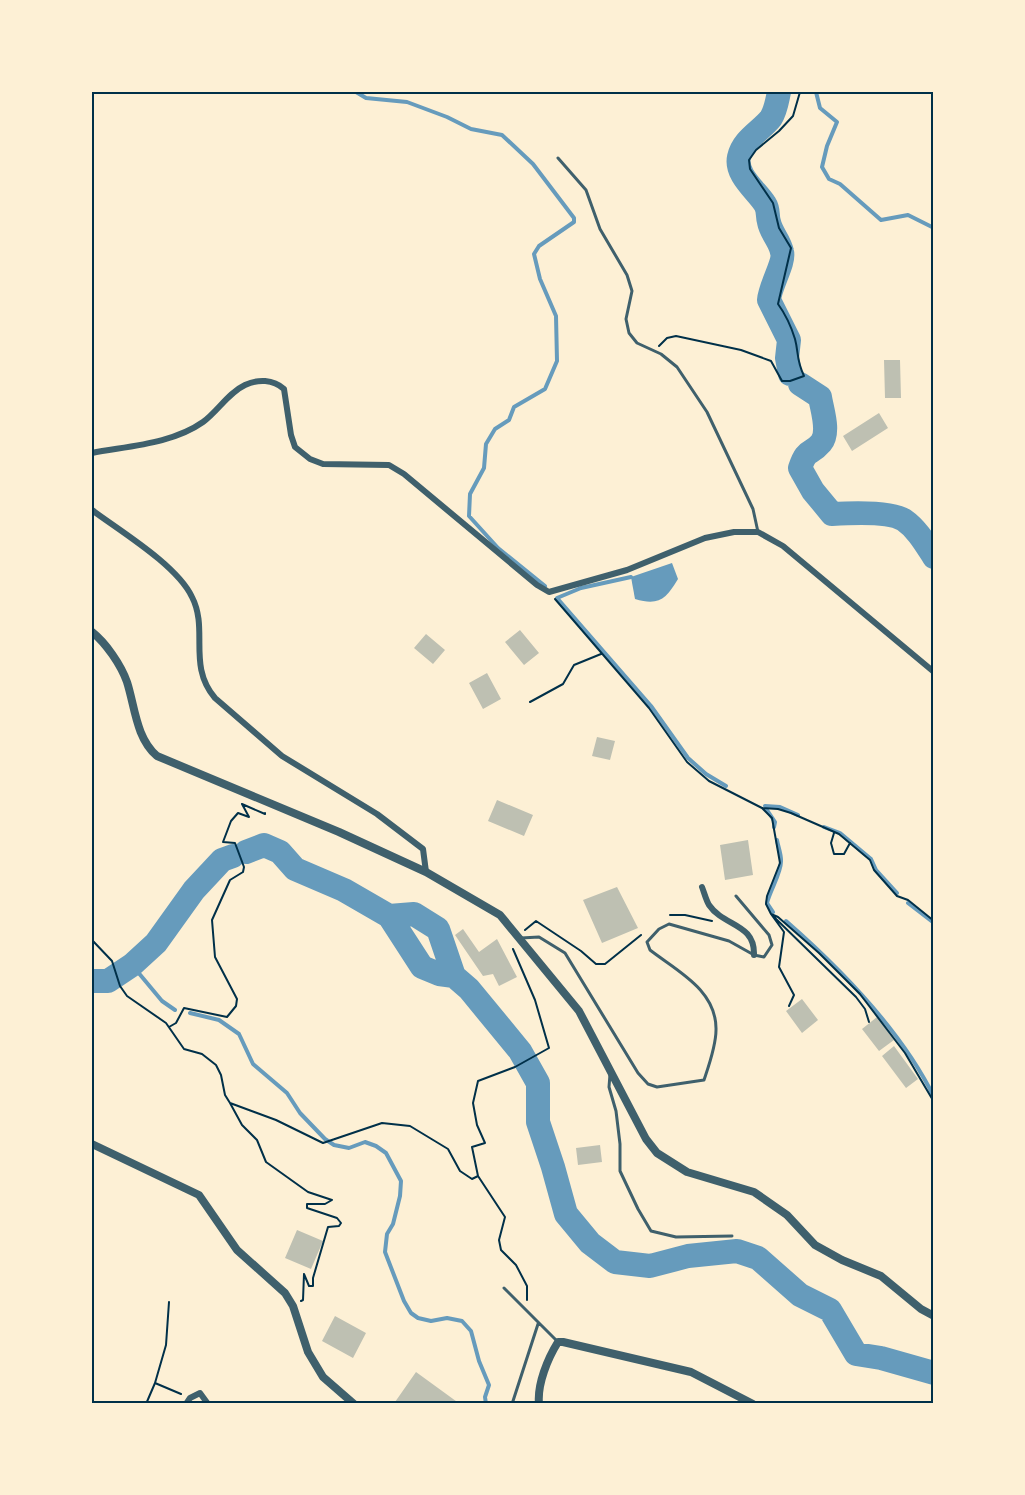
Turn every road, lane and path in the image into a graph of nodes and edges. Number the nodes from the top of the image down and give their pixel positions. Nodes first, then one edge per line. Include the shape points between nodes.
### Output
1 (800, 92) edge
2 (558, 158) dead end
3 (652, 351) junction
4 (92, 453) edge
5 (92, 510) edge
6 (758, 532) junction
7 (549, 592) junction
8 (92, 632) edge
9 (602, 654) junction
10 (933, 672) edge
11 (530, 702) dead end
12 (269, 804) junction
13 (762, 808) junction
14 (834, 832) junction
15 (850, 843) junction
16 (92, 862) edge
17 (92, 867) edge
18 (426, 872) junction
19 (702, 887) dead end
20 (736, 896) dead end
21 (771, 914) junction
22 (668, 915) dead end
23 (723, 917) junction
24 (933, 921) edge
25 (646, 931) dead end
26 (519, 938) junction
27 (92, 940) edge
28 (754, 955) junction
29 (789, 1006) dead end
30 (874, 1012) junction
31 (867, 1015) junction
32 (869, 1022) dead end
33 (169, 1027) junction
34 (611, 1072) junction
35 (933, 1102) edge
36 (230, 1103) junction
37 (92, 1144) edge
38 (478, 1176) junction
39 (732, 1236) dead end
40 (504, 1288) dead end
41 (169, 1302) dead end
42 (293, 1306) junction
43 (528, 1313) junction
44 (933, 1316) edge
45 (538, 1324) junction
46 (558, 1342) junction
47 (155, 1383) junction
48 (200, 1393) junction
49 (513, 1401) dead end
50 (146, 1404) edge
51 (186, 1404) edge
52 (208, 1404) edge
53 (354, 1404) edge
54 (539, 1404) edge
55 (753, 1404) edge

1 - 3 path via 793,116 749,160 750,169 773,203 779,228 791,248 778,304 790,324 797,362 804,376 782,381 771,361 741,350 676,336 667,338
2 - 3 lane via 586,190 600,229 627,275 632,291 626,319 629,333
3 - 6 lane via 677,367 706,412 753,509
4 - 7 street via 173,436 202,422 245,385 272,382 284,389 295,447 310,459 323,464 389,465
5 - 18 street via 168,566 192,597 198,617 199,666 207,689 215,698 282,756 377,814 423,849
6 - 7 street via 705,538 627,570
6 - 10 street via 783,546
7 - 9 path
8 - 12 street via 126,679 147,747 157,756
9 - 11 path via 574,665 563,684
9 - 13 path via 649,708 687,762 709,781
12 - 18 street
12 - 33 path via 265,814 242,804 249,817 238,813 223,842 235,843 244,867 230,880 212,920 214,957 237,999 236,1006 227,1017 184,1008 176,1023
13 - 14 path via 791,813
13 - 21 path via 772,818 780,863 767,896
14 - 15 path
14 - 15 path via 834,854 844,854
15 - 24 path via 870,860 897,896
16 - 17 path
18 - 26 street via 500,915
19 - 23 street via 710,905
20 - 28 lane via 769,935 772,945 764,957
21 - 29 path via 784,932 779,967 794,995
21 - 30 path via 819,953
21 - 31 path via 856,997
22 - 23 path via 717,922
23 - 28 street via 750,935
25 - 26 path via 604,964 596,964 536,921
26 - 28 lane via 539,937 564,953 638,1073 657,1087 704,1080 716,1030 713,1009 703,991 650,950 647,942 669,924 729,941
26 - 34 street via 579,1011
26 - 38 path via 509,940 535,1000 549,1048 478,1081 473,1103 485,1143 472,1147
27 - 33 path via 112,961 127,996
30 - 31 path
30 - 35 path via 905,1053
31 - 32 path
33 - 36 path via 184,1049 202,1054 216,1065
34 - 39 lane via 609,1087 620,1144 620,1171 651,1231 676,1237
34 - 44 street via 657,1153 687,1172 754,1192 787,1215 815,1245 881,1276
36 - 38 path via 323,1143 382,1123 410,1126 448,1149 460,1171 472,1179
36 - 42 path via 242,1125 257,1140 266,1162 308,1192 333,1200 307,1204 307,1208 341,1223 328,1227 313,1286 309,1286 304,1274 303,1300
37 - 42 street via 199,1195 237,1250 285,1293
38 - 43 path via 505,1217 501,1250 516,1265 527,1286
40 - 43 lane
41 - 47 path via 166,1345
42 - 53 street via 308,1352 323,1377
43 - 45 lane
45 - 46 lane
45 - 49 lane
46 - 54 street via 550,1354
46 - 55 street via 691,1372
47 - 48 path via 190,1398
47 - 50 path
48 - 51 street
48 - 52 street

